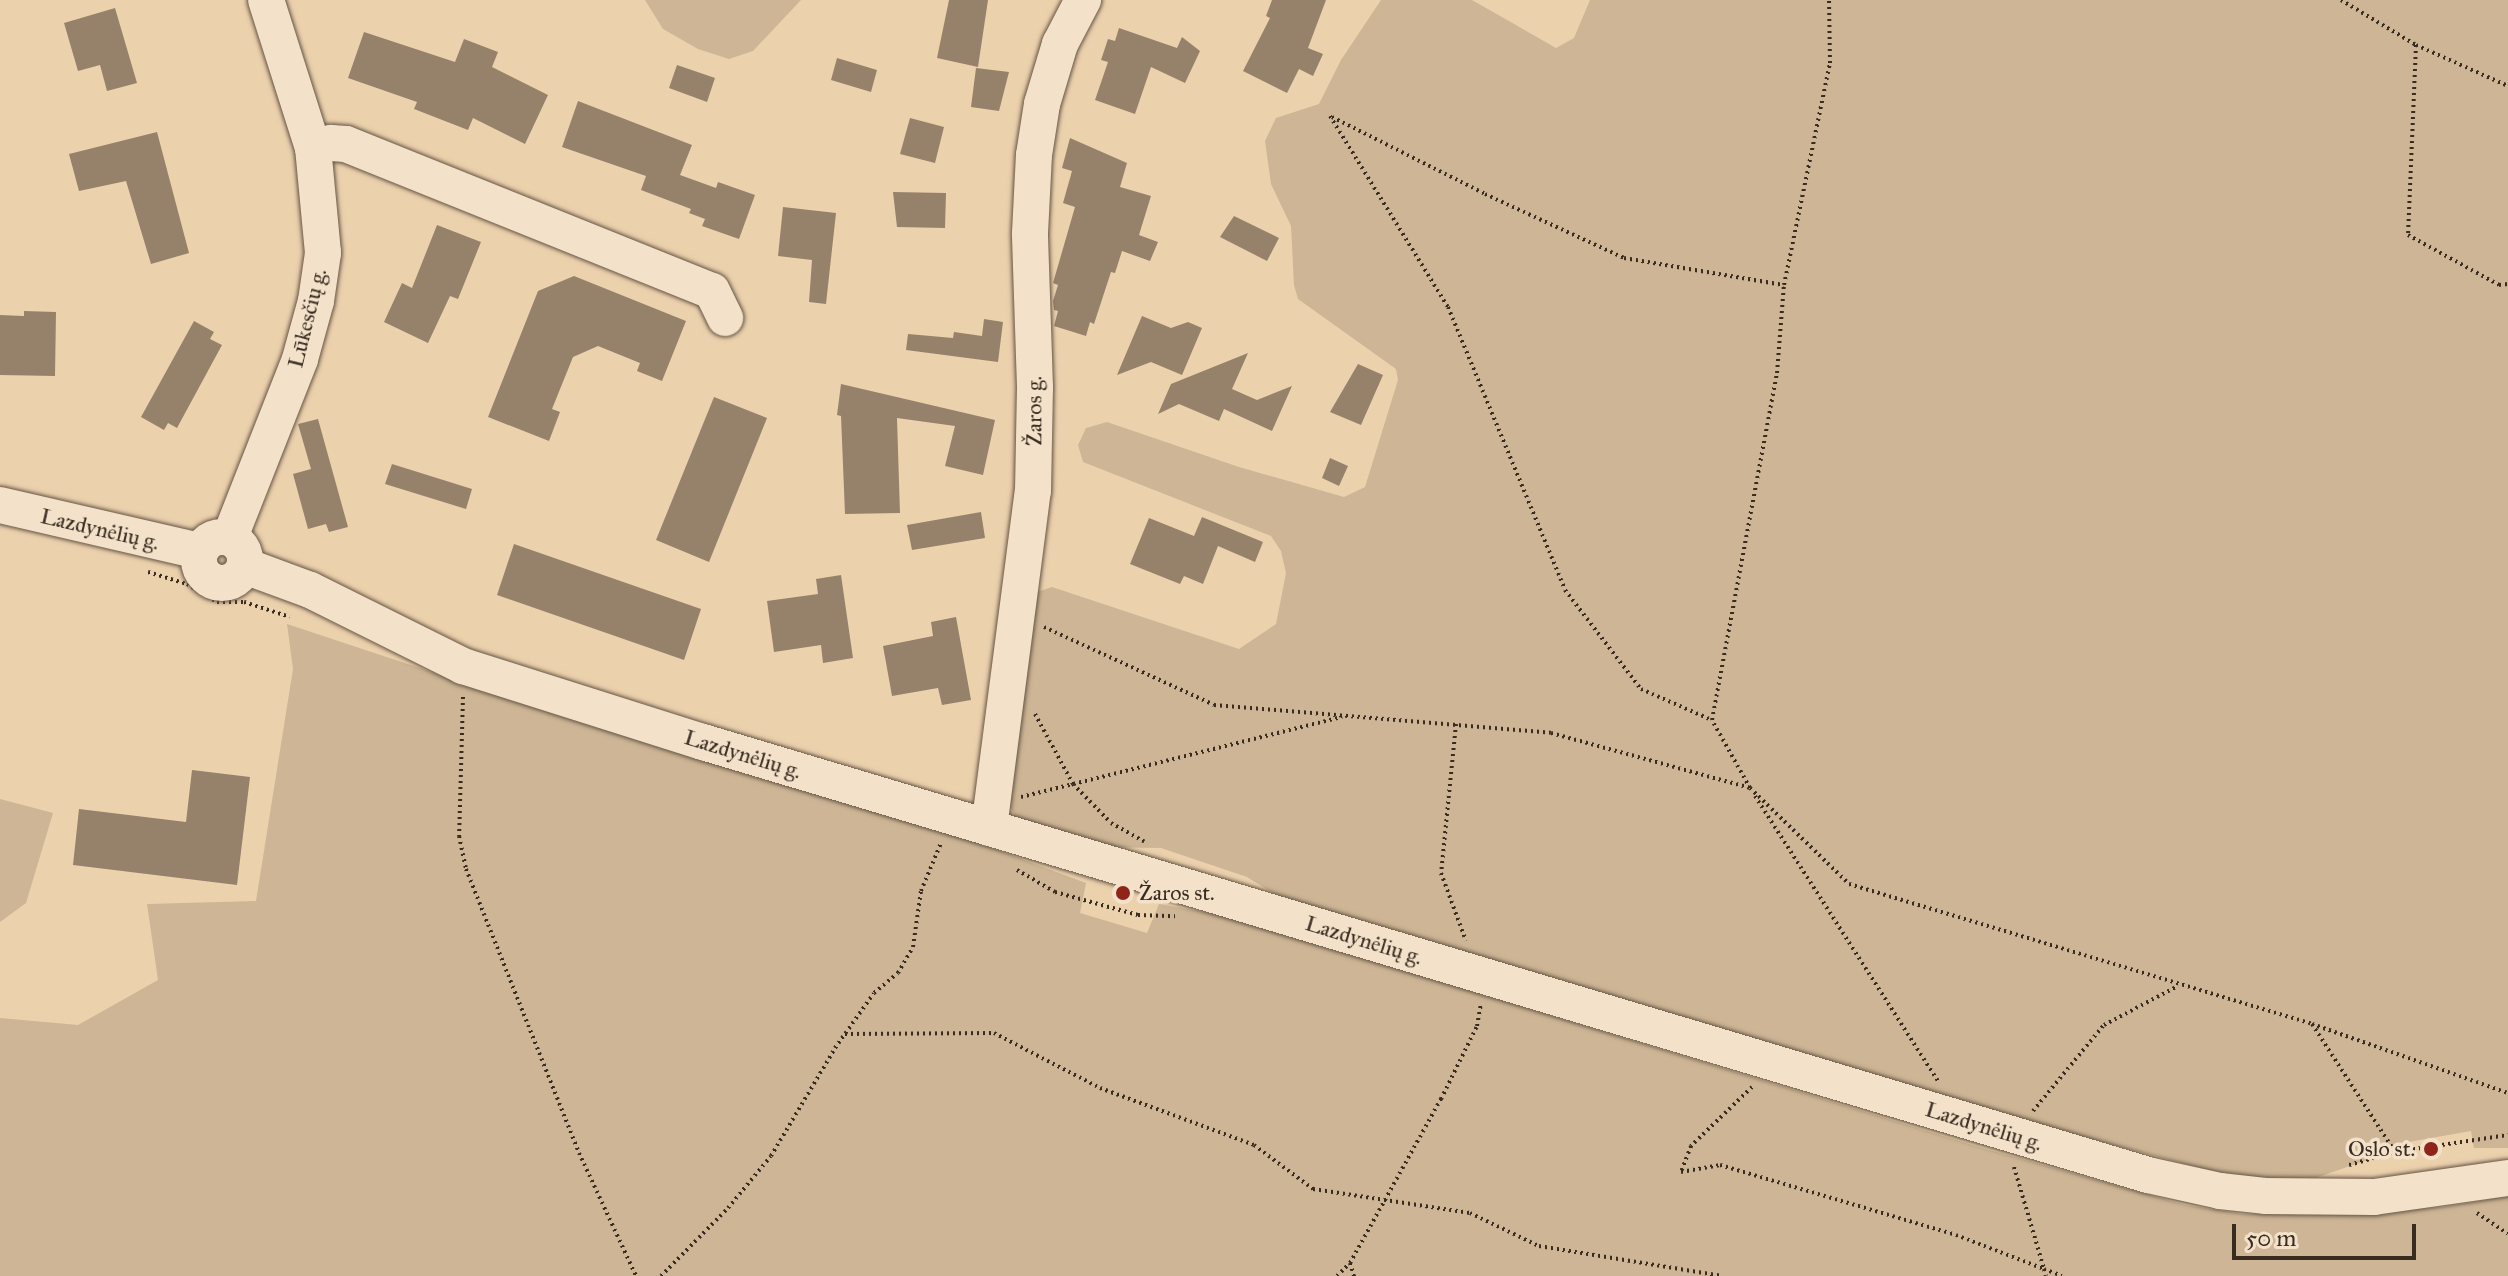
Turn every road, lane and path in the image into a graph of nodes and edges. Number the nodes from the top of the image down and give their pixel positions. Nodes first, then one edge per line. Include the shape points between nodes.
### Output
1 (266, 0) edge
2 (1083, 0) edge
3 (1829, 0) edge
4 (2341, 0) edge
5 (2416, 45) junction
6 (2508, 86) edge
7 (313, 148) junction
8 (2508, 284) edge
9 (1784, 285) junction
10 (725, 318) dead end
11 (0, 505) edge
12 (225, 552) junction
13 (1016, 615) junction
14 (463, 666) junction
15 (1009, 669) junction
16 (1349, 716) junction
17 (1712, 720) junction
18 (1456, 724) junction
19 (1073, 784) junction
20 (1750, 788) junction
21 (950, 816) junction
22 (992, 816) junction
23 (1150, 844) dead end
24 (1487, 977) junction
25 (2180, 985) junction
26 (2312, 1024) junction
27 (845, 1034) junction
28 (1767, 1061) junction
29 (1939, 1083) dead end
30 (2508, 1093) edge
31 (2014, 1135) junction
32 (2508, 1135) edge
33 (2395, 1152) junction
34 (2340, 1167) dead end
35 (2508, 1178) edge
36 (1385, 1200) junction
37 (2475, 1212) dead end
38 (2508, 1234) edge
39 (1350, 1263) junction
40 (2044, 1269) junction
41 (636, 1276) edge
42 (661, 1276) edge
43 (1337, 1276) edge
44 (1354, 1276) edge
45 (1723, 1276) edge
46 (2046, 1276) edge
47 (2062, 1276) edge

1 - 7 street, Lūkesčių g.
2 - 13 street, Žaros g. via 1060,44 1034,155 1033,491
3 - 9 path via 1830,63
4 - 5 path
5 - 6 path
5 - 8 path via 2408,235 2499,285
7 - 10 street via 346,144 712,291
7 - 12 street, Lūkesčių g. via 323,253 316,301 300,359
9 - 17 path via 1777,373
9 - 17 path via 1624,258 1330,116 1448,307 1565,590 1641,689
11 - 12 street, Lazdynėlių g.
12 - 14 street, Lazdynėlių g.
13 - 15 street, Žaros g.
13 - 16 path via 1214,705
14 - 21 street, Lazdynėlių g.
14 - 41 path via 459,836 466,869 579,1153
15 - 19 path
15 - 22 street, Žaros g.
16 - 18 path
16 - 19 path
17 - 20 path
18 - 20 path via 1551,733
18 - 24 path via 1441,873 1470,951
19 - 22 path
19 - 23 path via 1111,823
20 - 25 path via 1849,884
20 - 29 path
21 - 22 street, Lazdynėlių g.
21 - 27 path via 921,891 913,947 898,973 874,993
22 - 24 street, Lazdynėlių g.
24 - 28 street, Lazdynėlių g.
24 - 36 path via 1477,1026
25 - 26 path
25 - 31 path via 2104,1025
26 - 30 path
26 - 33 path
27 - 36 path via 994,1033 1100,1088 1254,1145 1313,1189
27 - 42 path via 771,1156
28 - 31 street, Lazdynėlių g.
28 - 40 path via 1754,1085 1691,1146 1681,1172 1720,1165 1915,1222
31 - 35 street, Lazdynėlių g. via 2148,1175 2265,1196 2374,1197
31 - 40 path via 2009,1153
32 - 33 path
33 - 34 path
36 - 39 path
36 - 45 path via 1470,1213 1539,1246
37 - 38 path
39 - 43 path
39 - 44 path
40 - 46 path
40 - 47 path

